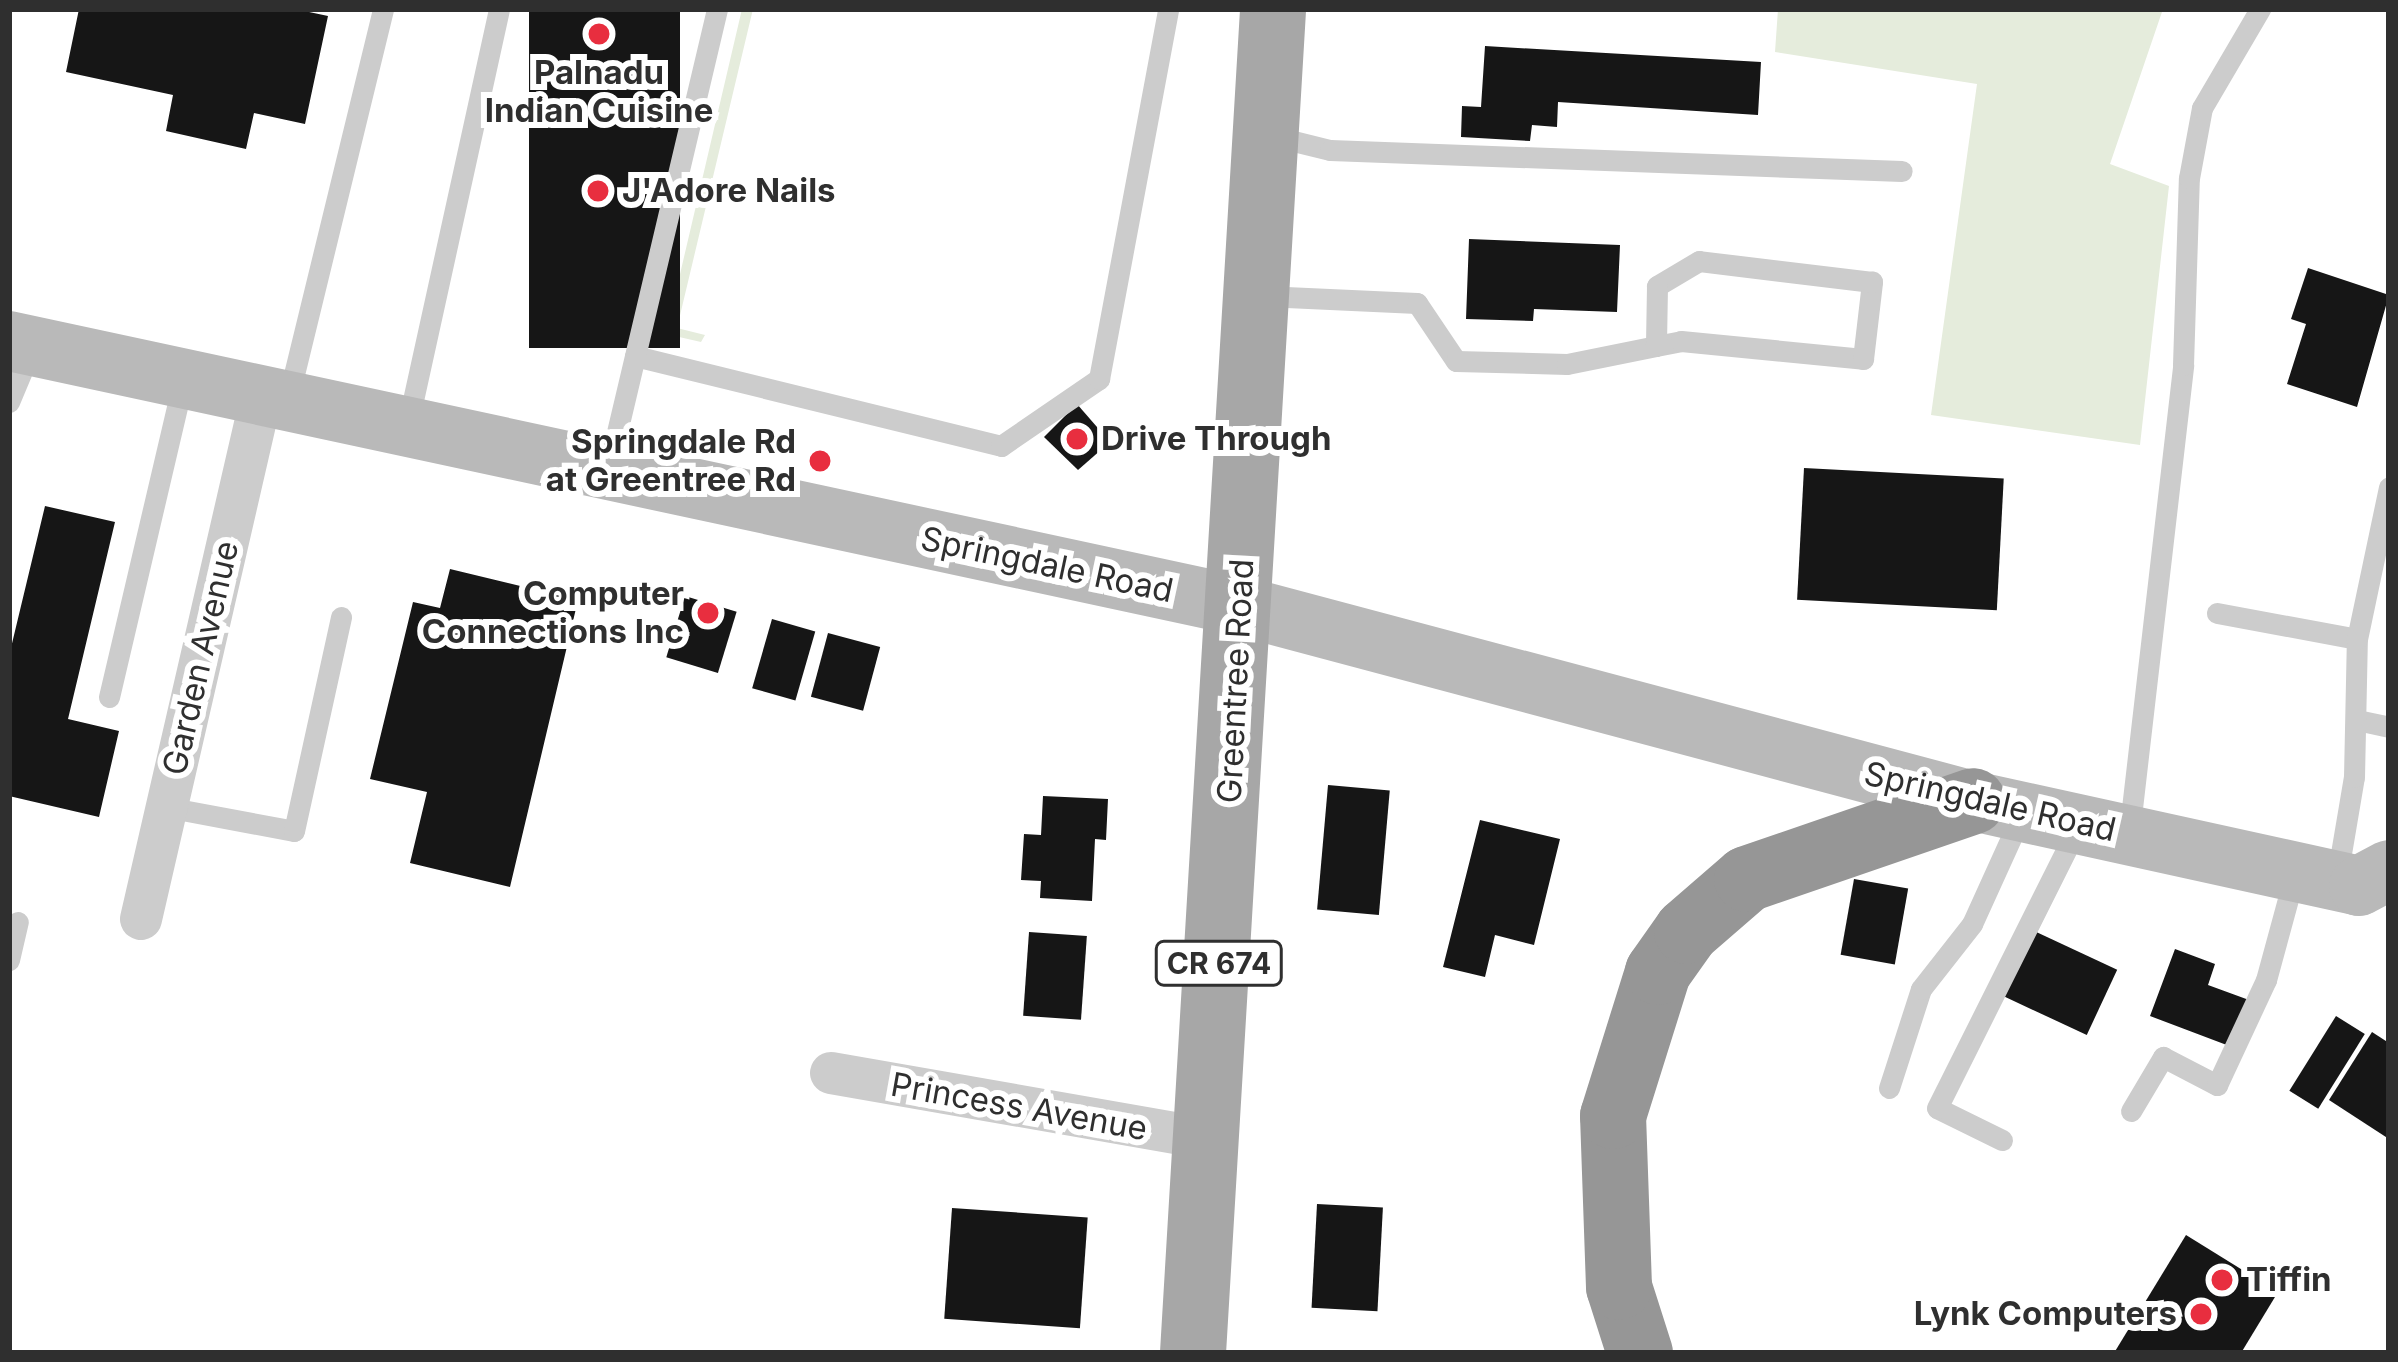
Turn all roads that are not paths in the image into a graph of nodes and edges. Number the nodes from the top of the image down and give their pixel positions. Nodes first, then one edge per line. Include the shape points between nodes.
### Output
1 (383, 9) edge
2 (500, 9) edge
3 (717, 9) edge
4 (1168, 9) edge
5 (1273, 9) edge
6 (2260, 9) edge
7 (1267, 134) junction
8 (1902, 171) dead end
9 (1258, 295) junction
10 (20, 344) edge
11 (1656, 346) junction
12 (635, 356) junction
13 (183, 381) junction
14 (274, 401) junction
15 (9, 402) edge
16 (407, 429) junction
17 (608, 472) junction
18 (2389, 487) edge
19 (1240, 606) junction
20 (2217, 613) dead end
21 (341, 616) dead end
22 (2357, 639) junction
23 (109, 697) dead end
24 (2357, 720) junction
25 (2389, 727) edge
26 (166, 807) junction
27 (2051, 818) junction
28 (2354, 887) edge
29 (140, 919) dead end
30 (17, 922) dead end
31 (9, 960) edge
32 (831, 1073) dead end
33 (1888, 1088) dead end
34 (2131, 1111) dead end
35 (1208, 1139) junction
36 (2002, 1140) dead end
37 (1204, 1342) edge
38 (1640, 1353) edge

1 - 14 lane
2 - 16 lane
3 - 12 lane
4 - 12 lane via 1099,379 1000,446
5 - 7 main road, Greentree Road / CR 674
6 - 27 lane via 2202,108 2188,178 2183,365
7 - 8 lane via 1330,150
7 - 9 main road, Greentree Road / CR 674
9 - 11 lane via 1417,304 1456,361 1567,364
9 - 19 main road, Greentree Road / CR 674
10 - 13 main road, Springdale Road
10 - 15 lane
11 - 11 lane via 1682,341 1863,359 1872,282 1699,261 1657,286
12 - 17 lane
13 - 14 main road, Springdale Road
13 - 23 lane
14 - 16 main road, Springdale Road
14 - 26 street, Garden Avenue
16 - 17 main road, Springdale Road
17 - 19 main road, Springdale Road
18 - 22 lane
19 - 27 main road, Springdale Road
19 - 35 main road, Greentree Road / CR 674
20 - 22 lane
21 - 26 lane via 294,831
22 - 24 lane
24 - 25 lane
24 - 28 lane
26 - 29 street, Garden Avenue
27 - 28 main road, Springdale Road
27 - 33 lane via 1921,989
27 - 36 lane via 1937,1108
27 - 38 highway via 1747,879 1687,931 1658,972 1613,1116 1619,1287
28 - 34 lane via 2266,980 2217,1085 2164,1057
30 - 31 lane
32 - 35 street, Princess Avenue
35 - 37 main road, Greentree Road / CR 674

